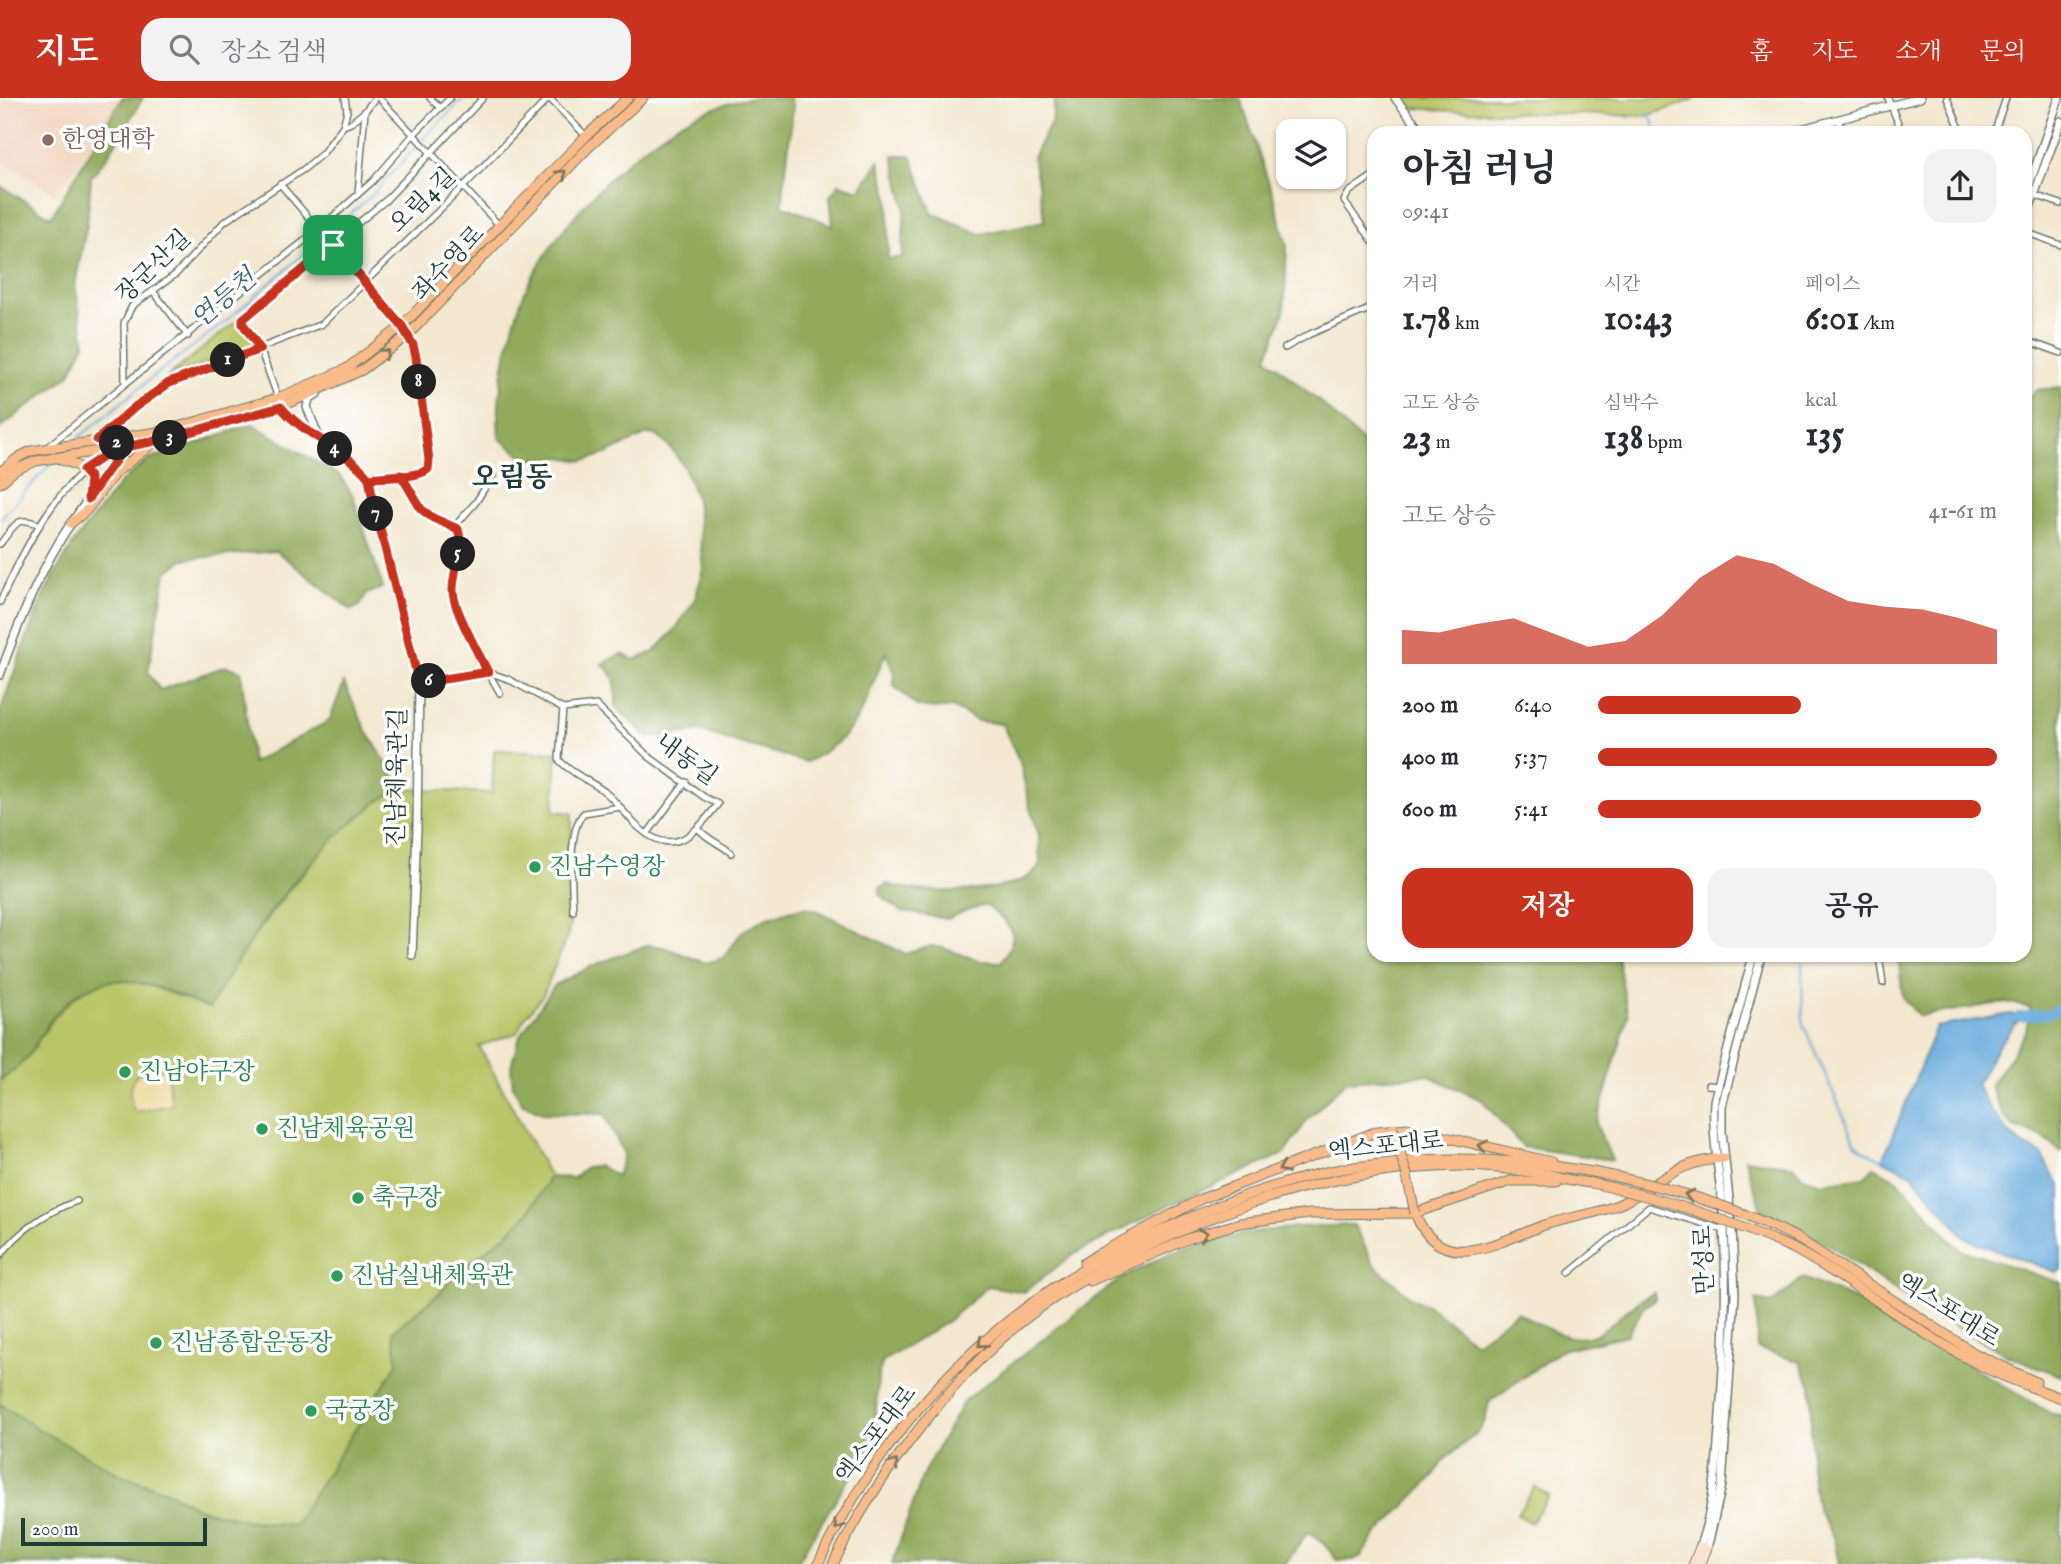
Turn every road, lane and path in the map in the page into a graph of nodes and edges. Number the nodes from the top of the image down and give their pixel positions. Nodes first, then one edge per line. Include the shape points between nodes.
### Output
1 (345, 98) edge
2 (377, 98) edge
3 (430, 98) edge
4 (450, 98) edge
5 (483, 98) edge
6 (549, 98) edge
7 (628, 98) edge
8 (643, 98) edge
9 (1395, 98) edge
10 (1920, 98) edge
11 (1947, 98) edge
12 (2006, 98) edge
13 (2059, 98) edge
14 (1890, 102) edge
15 (440, 108) junction
16 (365, 110) junction
17 (1838, 119) junction
18 (2061, 121) edge
19 (343, 126) junction
20 (1417, 126) edge
21 (1812, 126) edge
22 (1840, 126) edge
23 (1899, 126) edge
24 (1959, 126) edge
25 (1996, 126) edge
26 (413, 135) junction
27 (586, 136) junction
28 (429, 152) junction
29 (2032, 177) edge
30 (1367, 180) edge
31 (280, 184) junction
32 (463, 187) junction
33 (358, 194) junction
34 (2034, 195) junction
35 (2032, 201) edge
36 (2061, 204) edge
37 (499, 225) junction
38 (319, 229) junction
39 (1367, 233) edge
40 (2032, 234) edge
41 (2061, 236) edge
42 (2060, 244) edge
43 (333, 245) junction
44 (364, 281) junction
45 (153, 291) junction
46 (435, 301) junction
47 (1367, 310) edge
48 (402, 326) junction
49 (408, 335) junction
50 (188, 336) junction
51 (2032, 343) edge
52 (1285, 348) dead end
53 (260, 349) junction
54 (2061, 353) edge
55 (346, 379) junction
56 (125, 384) junction
57 (280, 402) junction
58 (132, 436) junction
59 (318, 436) junction
60 (120, 438) junction
61 (93, 441) junction
62 (157, 441) junction
63 (78, 443) junction
64 (47, 447) junction
65 (125, 447) junction
66 (113, 450) junction
67 (53, 459) junction
68 (80, 468) junction
69 (0, 471) edge
70 (401, 475) junction
71 (493, 475) dead end
72 (369, 478) junction
73 (0, 483) edge
74 (88, 499) junction
75 (71, 523) junction
76 (40, 525) junction
77 (455, 526) junction
78 (0, 544) edge
79 (0, 602) edge
80 (488, 672) junction
81 (0, 675) edge
82 (419, 683) junction
83 (500, 693) dead end
84 (563, 709) junction
85 (686, 782) junction
86 (620, 807) junction
87 (698, 828) junction
88 (647, 834) junction
89 (731, 853) dead end
90 (573, 911) dead end
91 (412, 955) dead end
92 (1751, 962) edge
93 (1759, 962) edge
94 (1880, 962) edge
95 (1883, 984) dead end
96 (1708, 1084) dead end
97 (1718, 1086) junction
98 (1393, 1128) junction
99 (1720, 1159) junction
100 (1573, 1168) junction
101 (1571, 1181) junction
102 (77, 1201) dead end
103 (1415, 1213) junction
104 (1724, 1230) junction
105 (0, 1256) edge
106 (1569, 1273) dead end
107 (1070, 1282) junction
108 (2061, 1391) edge
109 (2061, 1398) edge
110 (1704, 1547) junction
111 (818, 1564) edge
112 (833, 1564) edge
113 (1693, 1564) edge
114 (1701, 1564) edge

1 - 19 street
2 - 16 street, 장군산길
2 - 26 street
3 - 15 street
4 - 15 street
5 - 28 street
6 - 27 street
6 - 32 street, 오림4길
7 - 27 main road, 좌수영로
46 -> 8 main road, 좌수영로
9 - 20 street
10 - 14 street
11 - 24 street
12 - 25 street
13 - 29 street
14 - 17 street
14 - 23 street
15 - 26 street
16 - 19 street, 장군산길
16 - 33 street
17 - 21 street
17 - 22 street
18 - 34 street
19 - 31 street, 장군산길 via 314,160
26 - 28 street
26 - 33 street
27 - 37 main road, 좌수영로
28 - 32 street
28 - 43 street via 391,195
30 - 39 street via 1344,201
31 - 38 street
31 - 45 street, 장군산길 via 223,222 176,275
32 - 37 street
32 - 44 street, 오림4길
33 - 38 street
34 - 35 street
34 - 36 street
37 - 46 main road, 좌수영로
38 - 43 street
38 - 50 street
40 - 42 street
41 - 42 street
43 - 44 street
43 - 53 street via 243,319
44 - 48 street
44 - 53 street, 오림4길 via 322,324
45 - 50 street
45 - 56 street, 장군산길 via 126,317
46 - 48 main road, 좌수영로
46 - 49 main road, 좌수영로
47 - 52 street
48 - 49 street
48 - 57 main road, 좌수영로 via 346,369
55 -> 49 main road, 좌수영로
49 - 70 street via 416,357 428,465 424,473
50 - 56 street
51 - 54 street
53 - 57 street
53 - 61 street, 오림4길 via 169,383
55 - 57 main road, 좌수영로
55 - 59 street via 309,399 307,407
56 - 64 street
57 - 58 main road, 좌수영로
57 - 59 street via 290,418
57 - 62 main road, 좌수영로
58 - 60 main road, 좌수영로
58 - 65 street
59 - 72 street
60 - 61 main road, 좌수영로
60 - 66 street
61 - 63 main road, 좌수영로
62 - 65 main road, 좌수영로
62 - 75 main road via 115,473
63 - 64 main road, 좌수영로
63 - 67 main road via 80,450 53,455
64 - 69 main road via 19,457
65 - 66 main road, 좌수영로
65 - 74 street
66 - 67 main road, 좌수영로
66 - 68 street
67 - 68 main road
67 - 73 main road via 15,470
68 - 74 main road via 90,478
68 - 76 street
70 - 72 street
70 - 77 street via 421,509
71 - 77 street
72 - 82 street, 진남체육관길
74 - 75 street
75 - 81 street via 29,599
76 - 78 street via 21,520
76 - 79 street
77 - 80 street via 461,541 453,595
80 - 82 street
80 - 83 street
80 - 84 street
82 - 91 street, 진남체육관길
84 - 85 street, 내동길 via 599,706 648,756
84 - 86 street via 559,758
85 - 87 street, 내동길 via 718,804
85 - 88 street
86 - 88 street
86 - 90 street via 584,813 578,820
87 - 88 street via 669,843
87 - 89 street via 706,839
92 - 97 street, 만성로
93 - 99 street, 만성로 via 1724,1093
94 - 95 street
96 - 97 street
97 - 99 street, 만성로 via 1713,1119
100 -> 98 main road
98 - 103 main road, bridge
98 -> 107 main road via 1201,1199 1098,1254
99 - 103 main road via 1681,1167 1602,1211 1471,1251 1454,1250 1432,1240
99 - 104 street, 만성로
99 - 110 street, 만성로 via 1732,1228 1735,1295 1722,1485
100 - 107 main road, 엑스포대로 via 1464,1159 1316,1174 1191,1216
108 -> 100 main road, 엑스포대로, bridge via 1976,1354 1797,1238 1733,1209
101 - 103 main road via 1511,1181
101 - 107 main road, 엑스포대로 via 1547,1174 1463,1166 1315,1183 1194,1224
101 - 109 main road, 엑스포대로, bridge via 1643,1194 1792,1248 1975,1363
102 - 105 street via 37,1220
107 -> 103 main road via 1090,1281 1190,1238 1240,1223 1309,1214
104 - 106 street via 1649,1207
104 - 110 street, 만성로 via 1727,1294 1718,1452
107 -> 111 main road, 엑스포대로 via 1002,1326 923,1402 877,1463
112 -> 107 main road, 엑스포대로 via 883,1479 951,1391 1008,1333
110 - 113 main road, 만성로
110 - 114 main road, 만성로

